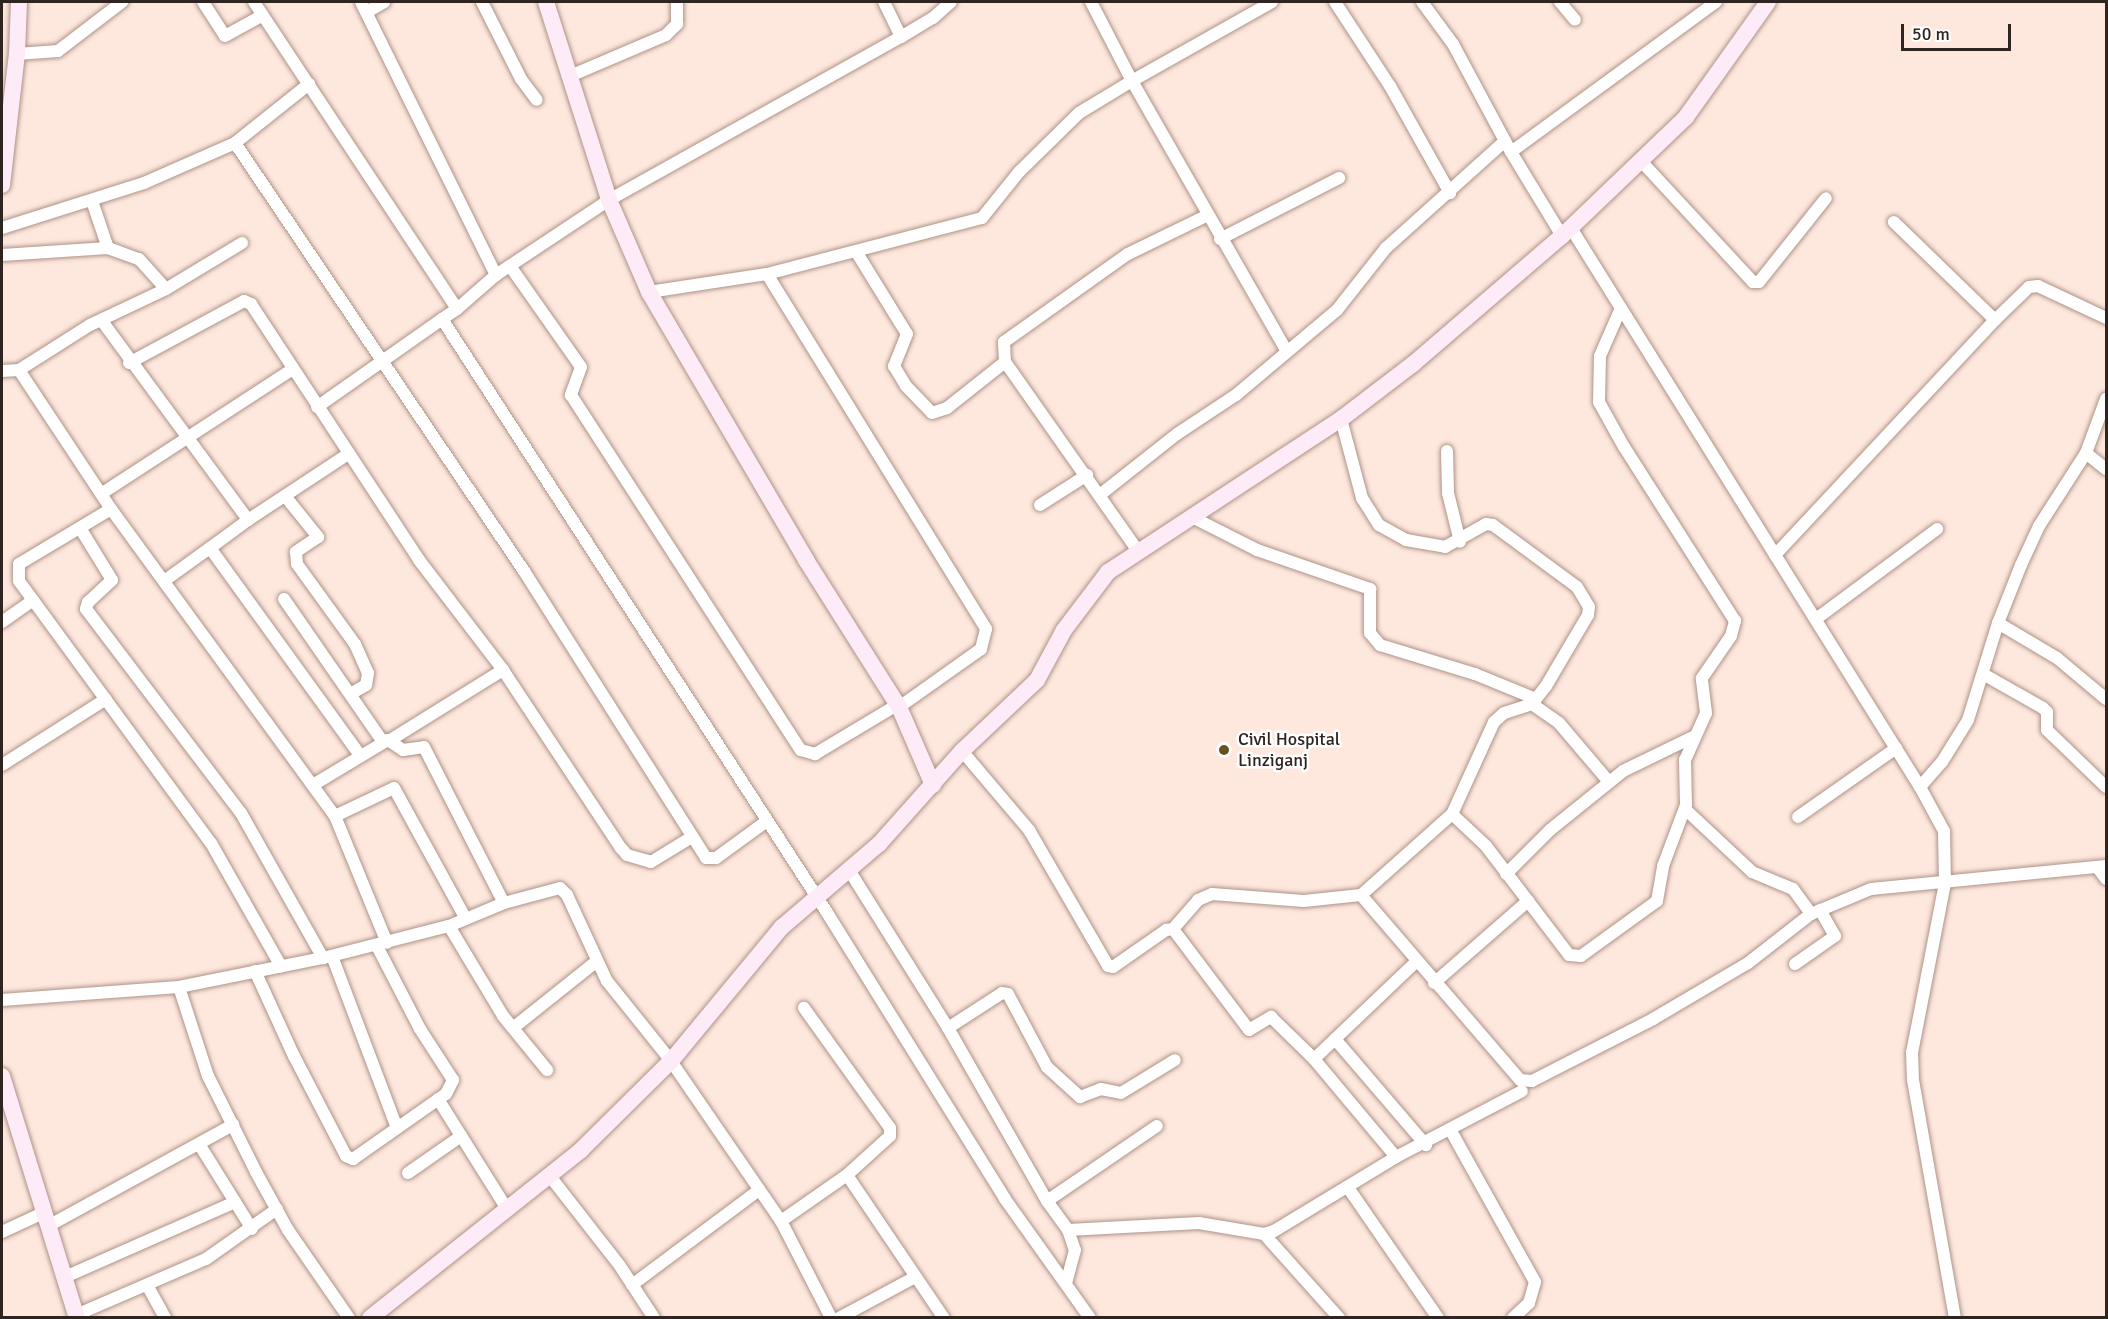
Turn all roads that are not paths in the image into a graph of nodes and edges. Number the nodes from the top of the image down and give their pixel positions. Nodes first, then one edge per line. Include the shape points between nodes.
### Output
1 (19, 2) edge
2 (122, 2) edge
3 (202, 2) edge
4 (254, 2) edge
5 (384, 2) edge
6 (482, 2) edge
7 (546, 2) edge
8 (677, 2) edge
9 (884, 2) edge
10 (951, 2) edge
11 (1090, 2) edge
12 (1272, 2) edge
13 (1335, 2) edge
14 (1422, 2) edge
15 (1560, 2) edge
16 (1716, 2) edge
17 (1767, 2) edge
18 (364, 7) edge
19 (263, 15) junction
20 (1575, 21) dead end
21 (902, 37) junction
22 (18, 54) junction
23 (570, 76) junction
24 (8, 79) edge
25 (1132, 81) junction
26 (309, 84) junction
27 (537, 100) dead end
28 (235, 143) junction
29 (1508, 147) junction
30 (1641, 161) junction
31 (1339, 178) dead end
32 (2, 185) edge
33 (1450, 193) junction
34 (1826, 198) dead end
35 (609, 200) junction
36 (92, 201) junction
37 (1206, 216) junction
38 (1894, 222) dead end
39 (2, 228) edge
40 (1567, 232) junction
41 (1220, 239) junction
42 (242, 243) dead end
43 (108, 248) junction
44 (857, 254) junction
45 (2, 255) edge
46 (510, 266) junction
47 (767, 274) junction
48 (496, 275) junction
49 (166, 289) junction
50 (649, 292) junction
51 (1621, 308) junction
52 (456, 309) junction
53 (2106, 318) edge
54 (442, 319) junction
55 (1995, 320) junction
56 (102, 321) junction
57 (1286, 350) junction
58 (383, 360) junction
59 (1005, 362) junction
60 (129, 363) junction
61 (293, 369) junction
62 (19, 370) junction
63 (2, 371) edge
64 (2106, 399) edge
65 (316, 406) junction
66 (1341, 419) junction
67 (187, 438) junction
68 (1447, 451) dead end
69 (348, 453) junction
70 (2086, 453) junction
71 (2106, 469) edge
72 (1087, 475) junction
73 (101, 494) junction
74 (1101, 494) junction
75 (285, 496) junction
76 (1040, 505) dead end
77 (111, 509) junction
78 (1190, 516) junction
79 (248, 520) junction
80 (80, 528) junction
81 (1937, 529) dead end
82 (1460, 542) junction
83 (210, 548) junction
84 (1138, 551) junction
85 (1775, 555) junction
86 (164, 581) junction
87 (284, 599) dead end
88 (33, 600) junction
89 (1815, 619) junction
90 (2, 621) edge
91 (1998, 623) junction
92 (503, 670) junction
93 (1983, 674) junction
94 (352, 693) junction
95 (106, 699) junction
96 (2106, 699) edge
97 (1534, 701) junction
98 (898, 706) junction
99 (1693, 737) junction
100 (387, 741) junction
101 (1896, 748) junction
102 (962, 752) junction
103 (359, 754) junction
104 (2, 765) edge
105 (1609, 782) junction
106 (312, 785) junction
107 (933, 785) junction
108 (1920, 787) junction
109 (2106, 787) edge
110 (1685, 809) junction
111 (1452, 814) junction
112 (335, 816) junction
113 (1798, 817) dead end
114 (767, 821) junction
115 (692, 837) junction
116 (2102, 866) edge
117 (849, 870) junction
118 (1506, 874) junction
119 (2106, 879) edge
120 (1945, 883) junction
121 (1361, 895) junction
122 (817, 898) junction
123 (1528, 901) junction
124 (504, 903) junction
125 (1815, 912) junction
126 (466, 919) junction
127 (449, 926) junction
128 (1173, 929) junction
129 (382, 944) junction
130 (328, 957) junction
131 (597, 961) junction
132 (1416, 962) junction
133 (1795, 964) dead end
134 (281, 966) junction
135 (255, 971) junction
136 (1434, 983) junction
137 (179, 987) junction
138 (2, 1000) edge
139 (804, 1008) dead end
140 (513, 1028) junction
141 (948, 1028) junction
142 (1335, 1039) junction
143 (1314, 1059) junction
144 (1175, 1060) dead end
145 (671, 1061) junction
146 (547, 1070) dead end
147 (2, 1076) edge
148 (1522, 1091) dead end
149 (438, 1099) junction
150 (233, 1125) junction
151 (1157, 1126) dead end
152 (397, 1128) junction
153 (1451, 1131) junction
154 (461, 1136) junction
155 (199, 1144) junction
156 (1425, 1145) junction
157 (1396, 1157) junction
158 (408, 1173) dead end
159 (549, 1175) junction
160 (847, 1175) junction
161 (1349, 1189) junction
162 (759, 1190) junction
163 (1047, 1201) junction
164 (235, 1202) junction
165 (277, 1209) junction
166 (507, 1209) junction
167 (47, 1219) junction
168 (781, 1221) junction
169 (252, 1229) junction
170 (1068, 1230) junction
171 (2, 1232) edge
172 (1264, 1234) junction
173 (915, 1276) junction
174 (66, 1277) junction
175 (632, 1284) junction
176 (1066, 1284) junction
177 (147, 1285) junction
178 (76, 1316) edge
179 (165, 1317) edge
180 (349, 1317) edge
181 (370, 1317) edge
182 (654, 1317) edge
183 (831, 1317) edge
184 (839, 1317) edge
185 (944, 1317) edge
186 (1090, 1317) edge
187 (1339, 1317) edge
188 (1438, 1317) edge
189 (1514, 1317) edge
190 (1955, 1317) edge

1 - 22 street
2 - 22 street via 58,51
3 - 19 street via 225,36
4 - 19 street
5 - 18 street
6 - 27 street via 521,79
7 - 23 street
8 - 23 street via 677,24 666,35
9 - 21 street
10 - 21 street
11 - 25 street
12 - 25 street
13 - 33 street via 1390,86
14 - 29 street via 1453,44
15 - 20 street
16 - 29 street
17 - 30 street via 1686,117
18 - 48 street
19 - 26 street
21 - 35 street
22 - 24 street
23 - 35 street
24 - 32 street
25 - 37 street
25 - 44 street via 1072,119 1019,172 982,218
26 - 28 street
26 - 52 street
28 - 36 street
28 - 58 street
29 - 33 street
29 - 40 street
30 - 34 street via 1753,282 1759,282
30 - 40 street
31 - 41 street
33 - 57 street via 1386,248 1336,310
35 - 46 street
35 - 50 street
36 - 39 street
36 - 43 street
37 - 41 street
37 - 59 street via 1128,254 1007,338
38 - 55 street
40 - 51 street
40 - 66 street via 1413,364
41 - 57 street
42 - 49 street
43 - 45 street
43 - 49 street via 139,259
44 - 47 street
44 - 59 street via 907,334 894,366 932,413 947,408
46 - 48 street
46 - 98 street via 581,367 571,395 801,750 815,754
47 - 50 street
47 - 98 street via 986,629 981,650
48 - 52 street
49 - 56 street
50 - 98 street via 806,560
51 - 85 street
51 - 99 street via 1600,356 1599,402 1735,621 1731,636 1702,678 1706,713
52 - 54 street
53 - 55 street via 2038,286 2029,287
54 - 58 street
54 - 114 street
55 - 85 street
56 - 60 street
56 - 62 street
57 - 74 street via 1229,401 1177,434
58 - 65 street
58 - 115 street via 530,580
59 - 72 street
60 - 61 street via 244,301 251,304
60 - 67 street
61 - 65 street
61 - 67 street
62 - 63 street
62 - 73 street
64 - 70 street
65 - 69 street
66 - 78 street
66 - 82 street via 1362,498 1379,525 1406,540 1445,547
67 - 73 street
67 - 79 street
68 - 82 street via 1448,493
69 - 75 street
69 - 92 street via 419,560
70 - 71 street
70 - 91 street via 2039,526
72 - 74 street
72 - 76 street
73 - 77 street
74 - 84 street
75 - 79 street
75 - 94 street via 318,537 296,552 297,564 355,644 368,673 366,685
77 - 80 street
77 - 86 street
78 - 84 street
78 - 97 street via 1257,550 1370,589 1370,633 1380,645 1475,674
79 - 83 street
80 - 88 street via 19,564 19,581
80 - 130 street via 112,580 88,602 86,609 247,821
81 - 89 street
82 - 97 street via 1486,524 1493,525 1521,542 1585,596 1588,615
83 - 86 street
83 - 103 street
84 - 102 street via 1108,572 1064,630 1037,680
85 - 89 street
86 - 106 street
87 - 94 street
88 - 90 street
88 - 95 street
89 - 101 street
91 - 93 street
91 - 96 street via 2057,658
92 - 100 street
92 - 115 street via 627,855 656,861
93 - 108 street via 1959,737
93 - 109 street via 2043,708 2047,712 2047,730
94 - 100 street
95 - 104 street
95 - 134 street via 211,843
97 - 105 street via 1559,723
97 - 111 street via 1504,713 1494,722
98 - 107 street
99 - 105 street
99 - 110 street via 1684,760
100 - 103 street
100 - 124 street via 403,750 416,745 427,750
101 - 108 street
101 - 113 street
102 - 107 street
102 - 128 street via 1029,830 1108,966 1113,967
103 - 106 street
105 - 118 street via 1550,830
106 - 112 street
107 - 117 street
108 - 120 street via 1944,831
110 - 123 street via 1663,866 1654,906 1581,956 1569,955
110 - 125 street via 1752,872 1793,890
111 - 118 street via 1486,846
111 - 121 street
112 - 126 street via 394,788
112 - 129 street
114 - 115 street via 713,860 706,858
114 - 122 street
116 - 119 street
116 - 120 street
117 - 122 street
117 - 141 street
118 - 123 street
120 - 125 street via 1871,889
120 - 190 street via 1912,1052 1912,1080
121 - 128 street via 1304,901 1212,894 1198,900
121 - 132 street
122 - 145 street via 782,927
122 - 176 street via 1005,1198
123 - 136 street
124 - 126 street
124 - 131 street via 552,888 564,890
125 - 133 street via 1835,936
125 - 136 street via 1748,963 1653,1019 1532,1081 1520,1080 1504,1066
126 - 127 street
127 - 129 street
127 - 140 street
128 - 143 street via 1249,1030 1271,1017
129 - 130 street
129 - 149 street via 420,1029 453,1080 450,1090
130 - 134 street
130 - 152 street
131 - 140 street
131 - 145 street via 631,1015
132 - 136 street
132 - 142 street
134 - 135 street
135 - 137 street
135 - 152 street via 346,1156 353,1159
137 - 138 street
137 - 150 street via 196,1046
139 - 160 street via 890,1128 887,1142
140 - 146 street
141 - 144 street via 1002,993 1008,994 1047,1067 1080,1097 1101,1089 1121,1093
141 - 163 street
142 - 143 street
142 - 156 street
143 - 157 street
145 - 159 street via 581,1150
145 - 162 street
147 - 167 street
148 - 153 street
149 - 152 street
149 - 154 street
150 - 155 street
150 - 165 street
151 - 163 street
153 - 156 street
153 - 189 street via 1535,1282 1529,1303
154 - 158 street
154 - 166 street
155 - 164 street
155 - 167 street
156 - 157 street
157 - 161 street
159 - 166 street
159 - 175 street
160 - 168 street
160 - 173 street
161 - 172 street
161 - 188 street
162 - 168 street
162 - 175 street
163 - 170 street
164 - 169 street
164 - 174 street
165 - 169 street
165 - 180 street
166 - 181 street
167 - 171 street
167 - 174 street
168 - 183 street
169 - 177 street via 206,1259
170 - 172 street via 1199,1223
170 - 176 street via 1075,1250
172 - 187 street
173 - 184 street
173 - 185 street
174 - 178 street
175 - 182 street
176 - 186 street
177 - 178 street
177 - 179 street

